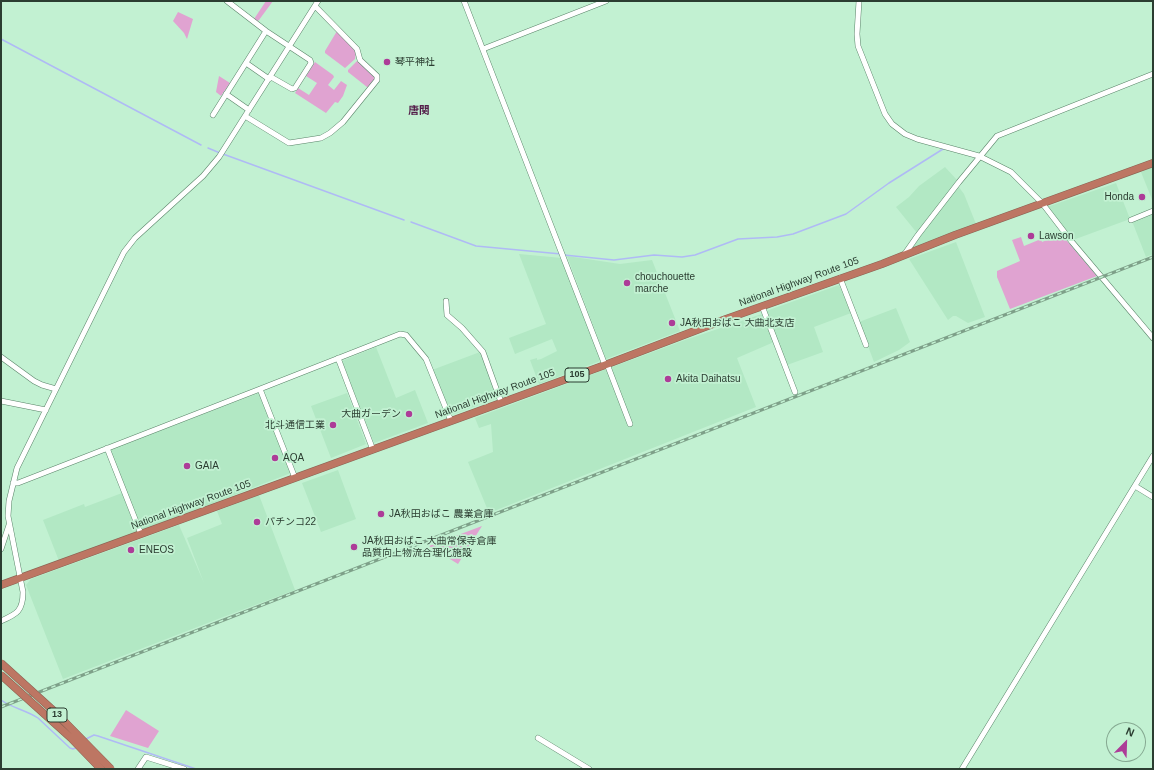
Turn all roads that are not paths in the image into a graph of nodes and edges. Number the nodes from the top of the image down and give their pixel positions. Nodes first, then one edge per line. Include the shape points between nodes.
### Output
1 (227, 1) edge
2 (318, 1) edge
3 (464, 1) edge
4 (606, 1) edge
5 (859, 1) edge
6 (315, 6) junction
7 (266, 31) junction
8 (290, 47) junction
9 (483, 49) junction
10 (246, 63) junction
11 (1153, 74) edge
12 (270, 78) junction
13 (226, 94) junction
14 (249, 110) junction
15 (213, 114) dead end
16 (245, 116) junction
17 (979, 156) junction
18 (1153, 163) edge
19 (1042, 203) junction
20 (1153, 211) edge
21 (1131, 220) dead end
22 (904, 255) junction
23 (840, 278) junction
24 (446, 301) dead end
25 (762, 306) junction
26 (1153, 338) edge
27 (866, 345) dead end
28 (1, 357) edge
29 (338, 358) junction
30 (606, 365) junction
31 (56, 389) junction
32 (260, 389) junction
33 (795, 392) dead end
34 (1, 401) edge
35 (501, 402) junction
36 (46, 410) junction
37 (451, 421) junction
38 (630, 424) dead end
39 (107, 448) junction
40 (373, 450) junction
41 (1153, 456) edge
42 (295, 478) junction
43 (13, 483) junction
44 (1135, 486) junction
45 (1153, 497) edge
46 (10, 524) junction
47 (3, 534) edge
48 (141, 534) junction
49 (1, 549) edge
50 (20, 578) junction
51 (1, 585) edge
52 (1, 621) edge
53 (1, 663) edge
54 (1, 675) edge
55 (538, 738) dead end
56 (101, 769) edge
57 (111, 769) edge
58 (138, 769) edge
59 (184, 769) edge
60 (589, 769) edge
61 (962, 769) edge

1 - 7 street
2 - 6 street
3 - 9 street
4 - 9 street
5 - 17 street via 858,46 885,114 892,124 917,139
6 - 8 street
6 - 16 street via 356,49 360,60 377,76 377,80 343,122 321,138 290,143
7 - 8 street
7 - 10 street
8 - 12 street
8 - 12 street via 312,63 295,88 292,89
9 - 30 street
10 - 12 street
10 - 13 street
11 - 17 street via 1005,132 997,136
12 - 14 street
13 - 14 street
13 - 15 street
14 - 16 street
16 - 31 street via 220,156 203,176 135,238 124,252
17 - 19 street via 1011,172
17 - 22 street
18 - 19 highway, National Highway Route 105 / 105
19 - 22 highway, National Highway Route 105 / 105
19 - 26 street
20 - 21 street
22 - 23 highway, National Highway Route 105 / 105
23 - 25 highway, National Highway Route 105 / 105
23 - 27 street
24 - 35 street via 447,315 483,352
25 - 30 highway, National Highway Route 105 / 105
25 - 33 street
28 - 31 street via 34,381
29 - 32 street
29 - 37 street via 400,334 406,335 426,359
29 - 40 street
30 - 35 highway, National Highway Route 105 / 105
30 - 38 street
31 - 36 street
32 - 39 street
32 - 42 street
34 - 36 street
35 - 37 highway, National Highway Route 105 / 105
36 - 43 street via 17,468
37 - 40 highway, National Highway Route 105 / 105
39 - 43 street
39 - 48 street
40 - 42 highway, National Highway Route 105 / 105
41 - 44 street
42 - 48 highway, National Highway Route 105 / 105
43 - 46 street via 9,500
44 - 45 street
44 - 61 street
46 - 47 street
46 - 50 street
47 - 49 street
48 - 50 highway, National Highway Route 105 / 105
50 - 51 highway, National Highway Route 105 / 105
50 - 52 street via 23,592 21,608 13,616
53 - 57 highway, 13, bridge via 55,712
54 - 56 highway, 13, bridge via 71,738
55 - 60 street
58 - 59 street via 146,757

